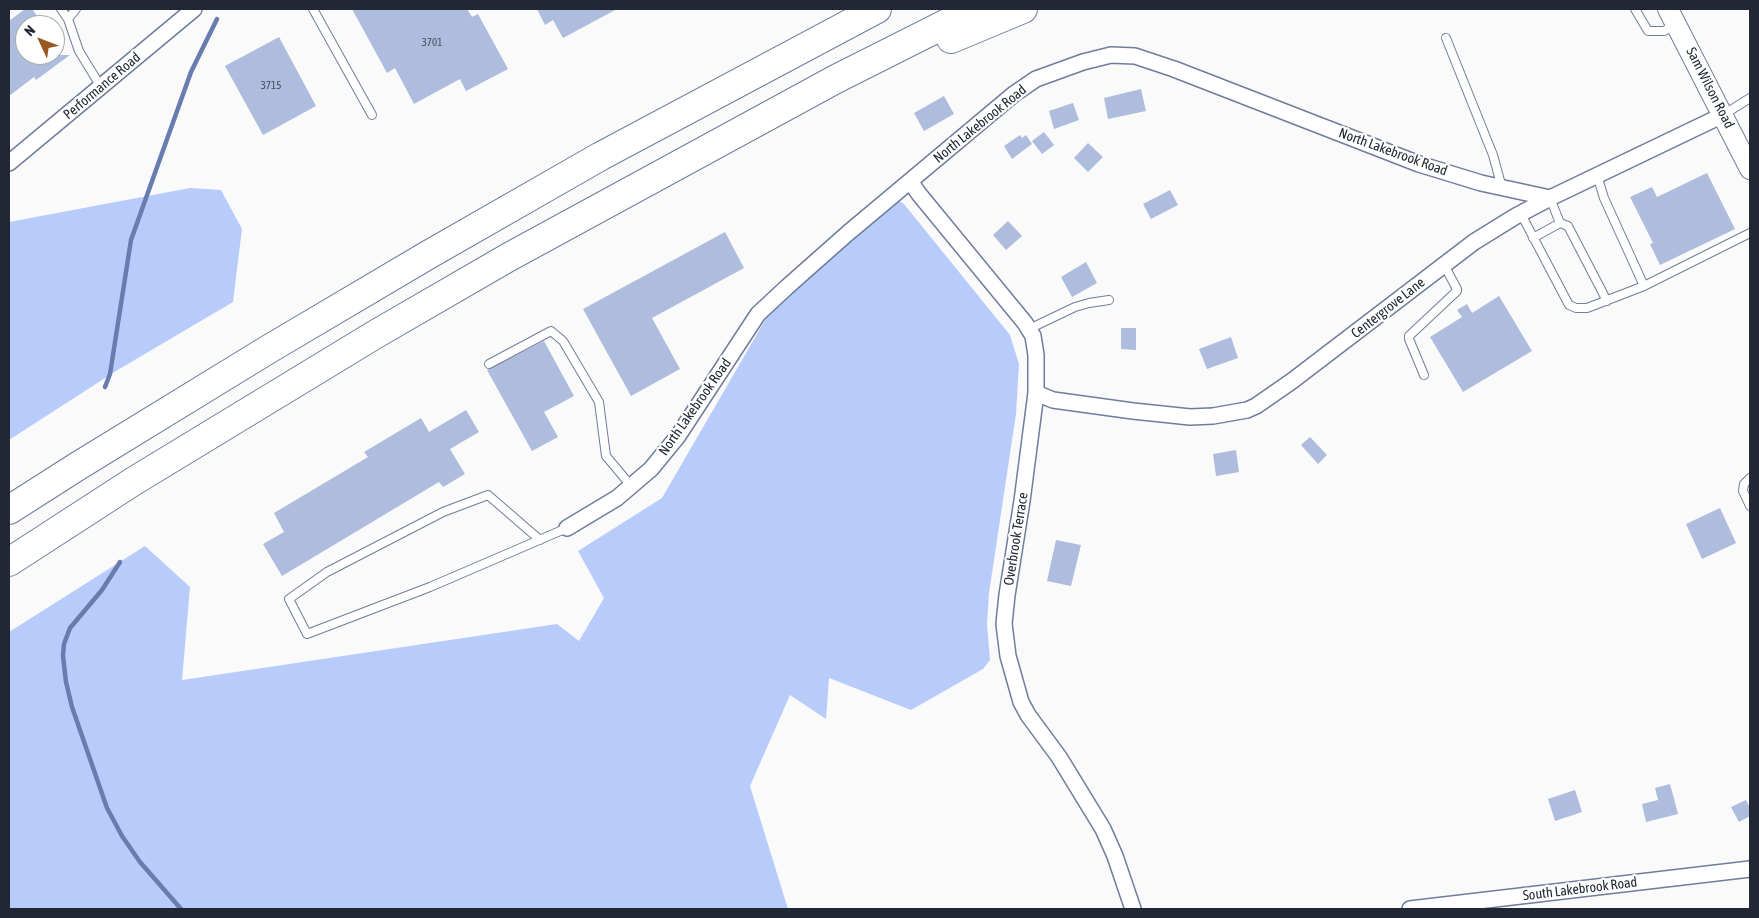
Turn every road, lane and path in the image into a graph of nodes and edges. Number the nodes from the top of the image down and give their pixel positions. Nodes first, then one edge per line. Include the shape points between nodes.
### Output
1 (61, 9) edge
2 (76, 9) edge
3 (194, 9) edge
4 (313, 9) edge
5 (837, 9) edge
6 (878, 9) edge
7 (976, 9) edge
8 (1023, 9) edge
9 (1635, 9) edge
10 (1672, 17) edge
11 (68, 19) junction
12 (1446, 38) dead end
13 (836, 79) junction
14 (101, 87) junction
15 (1750, 98) edge
16 (372, 115) dead end
17 (1724, 115) junction
18 (600, 156) junction
19 (9, 163) edge
20 (1750, 168) edge
21 (1597, 175) junction
22 (910, 181) junction
23 (1502, 188) junction
24 (1550, 198) junction
25 (1520, 214) junction
26 (1560, 223) junction
27 (1750, 233) edge
28 (1533, 238) junction
29 (1444, 265) junction
30 (1644, 286) junction
31 (1110, 300) dead end
32 (1608, 301) junction
33 (1029, 329) junction
34 (490, 364) dead end
35 (1424, 375) dead end
36 (1036, 393) junction
37 (1750, 478) edge
38 (632, 487) junction
39 (1750, 506) edge
40 (9, 510) edge
41 (567, 528) joint
42 (540, 540) junction
43 (9, 562) edge
44 (1750, 869) edge
45 (1133, 909) edge
46 (1410, 909) edge

1 - 11 lane
2 - 11 lane
3 - 14 street, Performance Road
4 - 16 lane
5 - 18 highway via 749,55
6 - 18 highway
7 - 13 highway
8 - 13 highway via 969,33
9 - 10 lane via 1648,31 1664,31
10 - 17 street, Sam Wilson Road
11 - 14 lane via 79,51
12 - 23 lane via 1493,155
13 - 43 highway via 376,334 134,481
14 - 19 street, Performance Road
15 - 17 lane
17 - 20 street, Sam Wilson Road
17 - 21 street, Centergrove Lane
18 - 40 highway via 268,349
21 - 24 street, Centergrove Lane
21 - 30 lane via 1604,198
22 - 23 street, North Lakebrook Road via 1027,84 1083,62 1111,55 1135,56 1174,69 1419,164
22 - 33 street, Overbrook Terrace
22 - 38 street, North Lakebrook Road via 758,314 678,436 652,469
23 - 24 street, North Lakebrook Road
24 - 25 street, Centergrove Lane
24 - 26 lane
25 - 28 lane
25 - 29 street, Centergrove Lane
26 - 28 lane
26 - 32 lane via 1568,226
27 - 30 lane
28 - 32 lane via 1569,305 1587,308
29 - 35 lane via 1457,291 1409,336
29 - 36 street, Centergrove Lane via 1292,381 1247,410 1190,416 1053,400
30 - 32 lane
31 - 33 lane via 1075,307
33 - 36 street, Overbrook Terrace via 1035,343
34 - 38 lane via 550,331 563,341 599,402 606,456
36 - 45 street, Overbrook Terrace via 1007,595 1004,624 1008,656 1021,702 1103,829
37 - 39 lane via 1743,491
38 - 41 street, North Lakebrook Road
41 - 42 lane
42 - 42 lane via 307,634 289,598 327,572 443,512 488,495
44 - 46 street, South Lakebrook Road

